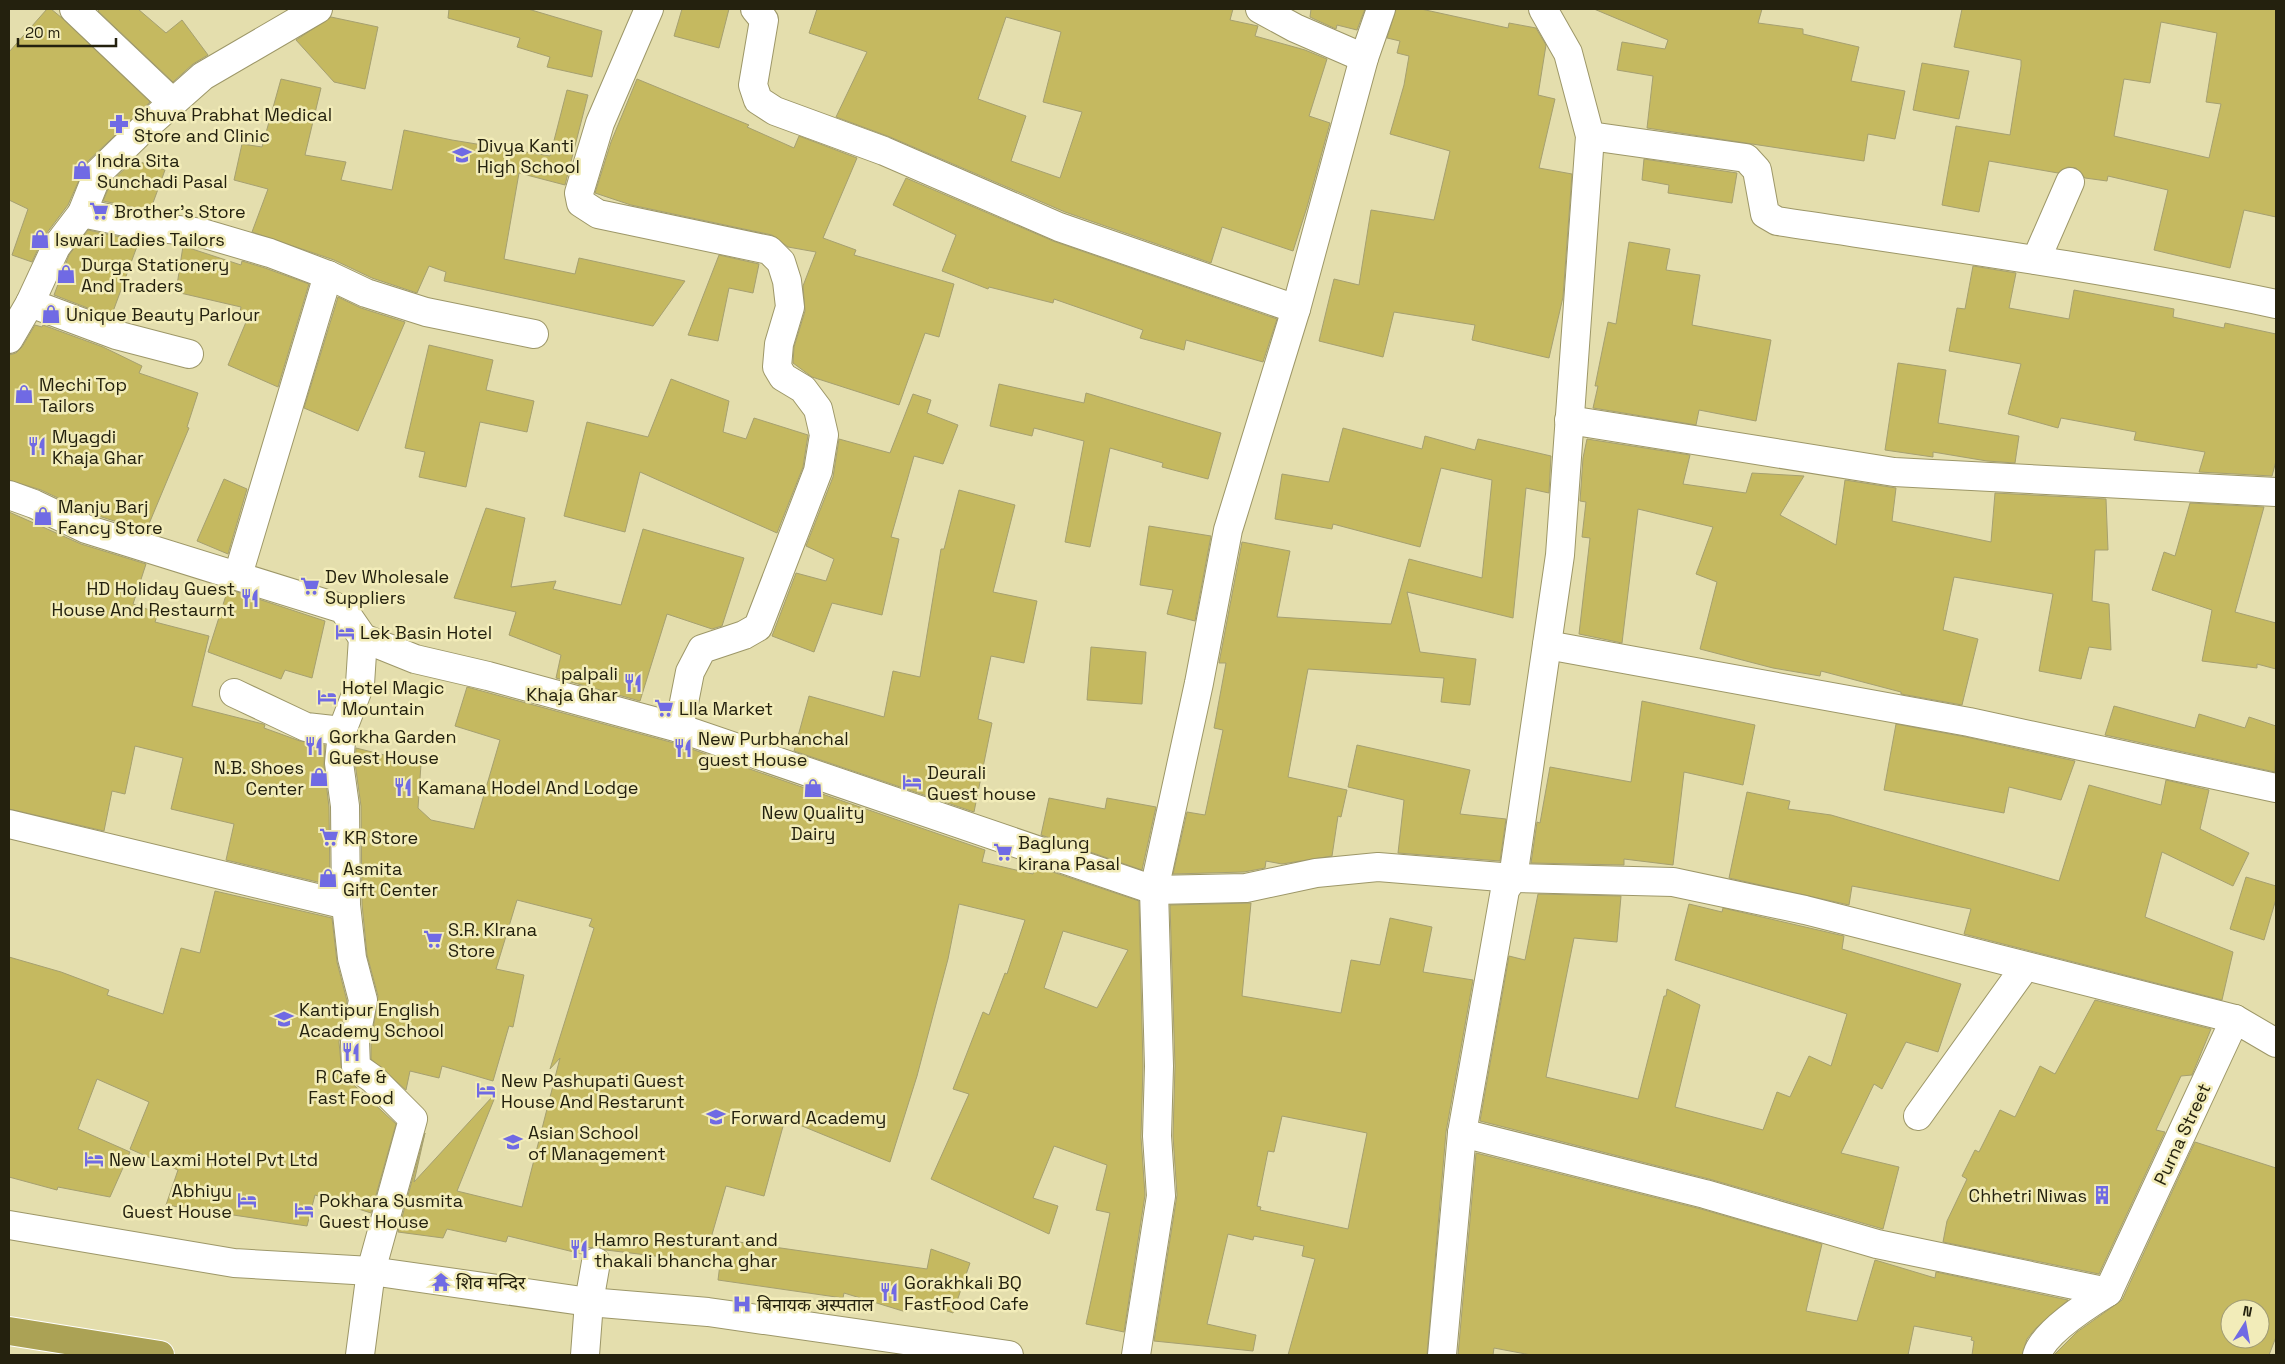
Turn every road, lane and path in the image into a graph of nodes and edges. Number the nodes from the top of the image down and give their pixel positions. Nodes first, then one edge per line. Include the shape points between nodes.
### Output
1 (74, 9) edge
2 (318, 9) edge
3 (649, 9) edge
4 (755, 9) edge
5 (1260, 9) edge
6 (1381, 9) edge
7 (1543, 9) edge
8 (1364, 58) junction
9 (173, 103) junction
10 (1590, 136) junction
11 (2070, 182) dead end
12 (82, 213) junction
13 (2036, 260) junction
14 (328, 275) junction
15 (30, 303) junction
16 (2276, 304) edge
17 (1296, 309) junction
18 (534, 334) dead end
19 (9, 339) edge
20 (189, 354) dead end
21 (1569, 420) junction
22 (2276, 492) edge
23 (9, 495) edge
24 (238, 575) junction
25 (363, 638) junction
26 (1547, 645) junction
27 (234, 693) dead end
28 (679, 728) junction
29 (342, 731) junction
30 (2276, 788) edge
31 (9, 824) edge
32 (1513, 878) junction
33 (1154, 890) junction
34 (346, 905) junction
35 (2025, 967) junction
36 (2235, 1018) junction
37 (2276, 1042) edge
38 (1918, 1116) dead end
39 (1462, 1133) junction
40 (9, 1225) edge
41 (596, 1262) dead end
42 (371, 1271) junction
43 (2108, 1292) junction
44 (589, 1302) junction
45 (9, 1331) edge
46 (160, 1355) edge
47 (360, 1355) edge
48 (585, 1355) edge
49 (1009, 1355) edge
50 (1136, 1355) edge
51 (1442, 1355) edge
52 (2037, 1355) edge

1 - 9 street
2 - 9 street via 203,76
3 - 28 street via 600,123 579,193 581,203 598,214 769,250 780,262 787,281 790,307 779,344 777,367 783,377 803,389 818,409 824,434 818,471 758,626 744,635 702,649 690,672
4 - 17 street via 764,20 753,85 758,100 775,111 884,152 1059,227
5 - 8 street
6 - 8 street
7 - 10 street via 1568,53
8 - 17 street
9 - 12 street via 98,173
10 - 13 street via 1746,158 1757,170 1765,214 1776,221
10 - 21 street
11 - 13 street
12 - 14 street via 202,233
12 - 15 street via 56,248
13 - 16 street
14 - 18 street via 366,293 426,312
14 - 24 street
15 - 19 street
15 - 20 street via 116,335
17 - 33 street via 1228,530
21 - 22 street via 1894,472
21 - 26 street via 1560,555
23 - 24 street via 86,530
24 - 25 street via 343,610
25 - 28 street via 415,659
25 - 29 street via 360,684
26 - 30 street via 1969,722
26 - 32 street
27 - 29 street via 306,727
28 - 33 street
29 - 34 street via 339,764 344,806
31 - 34 street
32 - 33 street via 1378,867 1316,873 1246,888
32 - 35 street via 1673,882 1805,910
32 - 39 street via 1505,890
33 - 50 street via 1159,1066 1157,1136 1161,1196
34 - 42 street via 352,958 363,1000 355,1042 356,1067 373,1079 413,1119
35 - 36 street
35 - 38 street
36 - 37 street
36 - 43 street, Purna Street
39 - 43 street via 1705,1194 1877,1244
39 - 51 street
40 - 42 street via 234,1263
41 - 44 street
42 - 44 street
42 - 47 street
43 - 52 street via 2082,1308 2040,1346
44 - 48 street
44 - 49 street via 708,1312
45 - 46 highway

